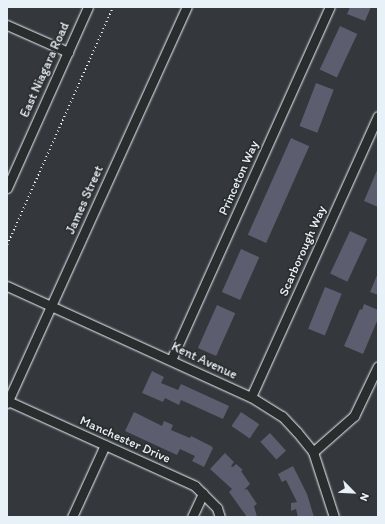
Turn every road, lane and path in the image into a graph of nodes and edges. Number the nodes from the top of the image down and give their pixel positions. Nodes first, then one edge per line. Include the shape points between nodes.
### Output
1 (88, 7) edge
2 (113, 7) edge
3 (187, 7) edge
4 (330, 7) edge
5 (7, 25) edge
6 (68, 52) junction
7 (378, 116) edge
8 (7, 188) edge
9 (7, 245) edge
10 (7, 286) edge
11 (51, 305) junction
12 (171, 360) junction
13 (378, 366) edge
14 (251, 396) junction
15 (7, 402) edge
16 (105, 445) junction
17 (313, 452) junction
18 (203, 493) junction
19 (72, 517) edge
20 (192, 517) edge
21 (220, 517) edge
22 (334, 517) edge

1 - 6 street, East Niagara Road
2 - 9 path
3 - 11 street, James Street
4 - 12 street, Princeton Way
5 - 6 street
6 - 8 street, East Niagara Road
7 - 14 street, Scarborough Way
10 - 11 street, Kent Avenue
11 - 12 street, Kent Avenue
11 - 15 street, James Street
12 - 14 street, Kent Avenue
13 - 17 street via 354,416
14 - 17 street, Kent Avenue via 282,416
15 - 16 street, Manchester Drive
16 - 18 street, Manchester Drive via 195,486
16 - 19 street
17 - 22 street, Kent Avenue
18 - 20 street
18 - 21 street, Manchester Drive via 217,508

